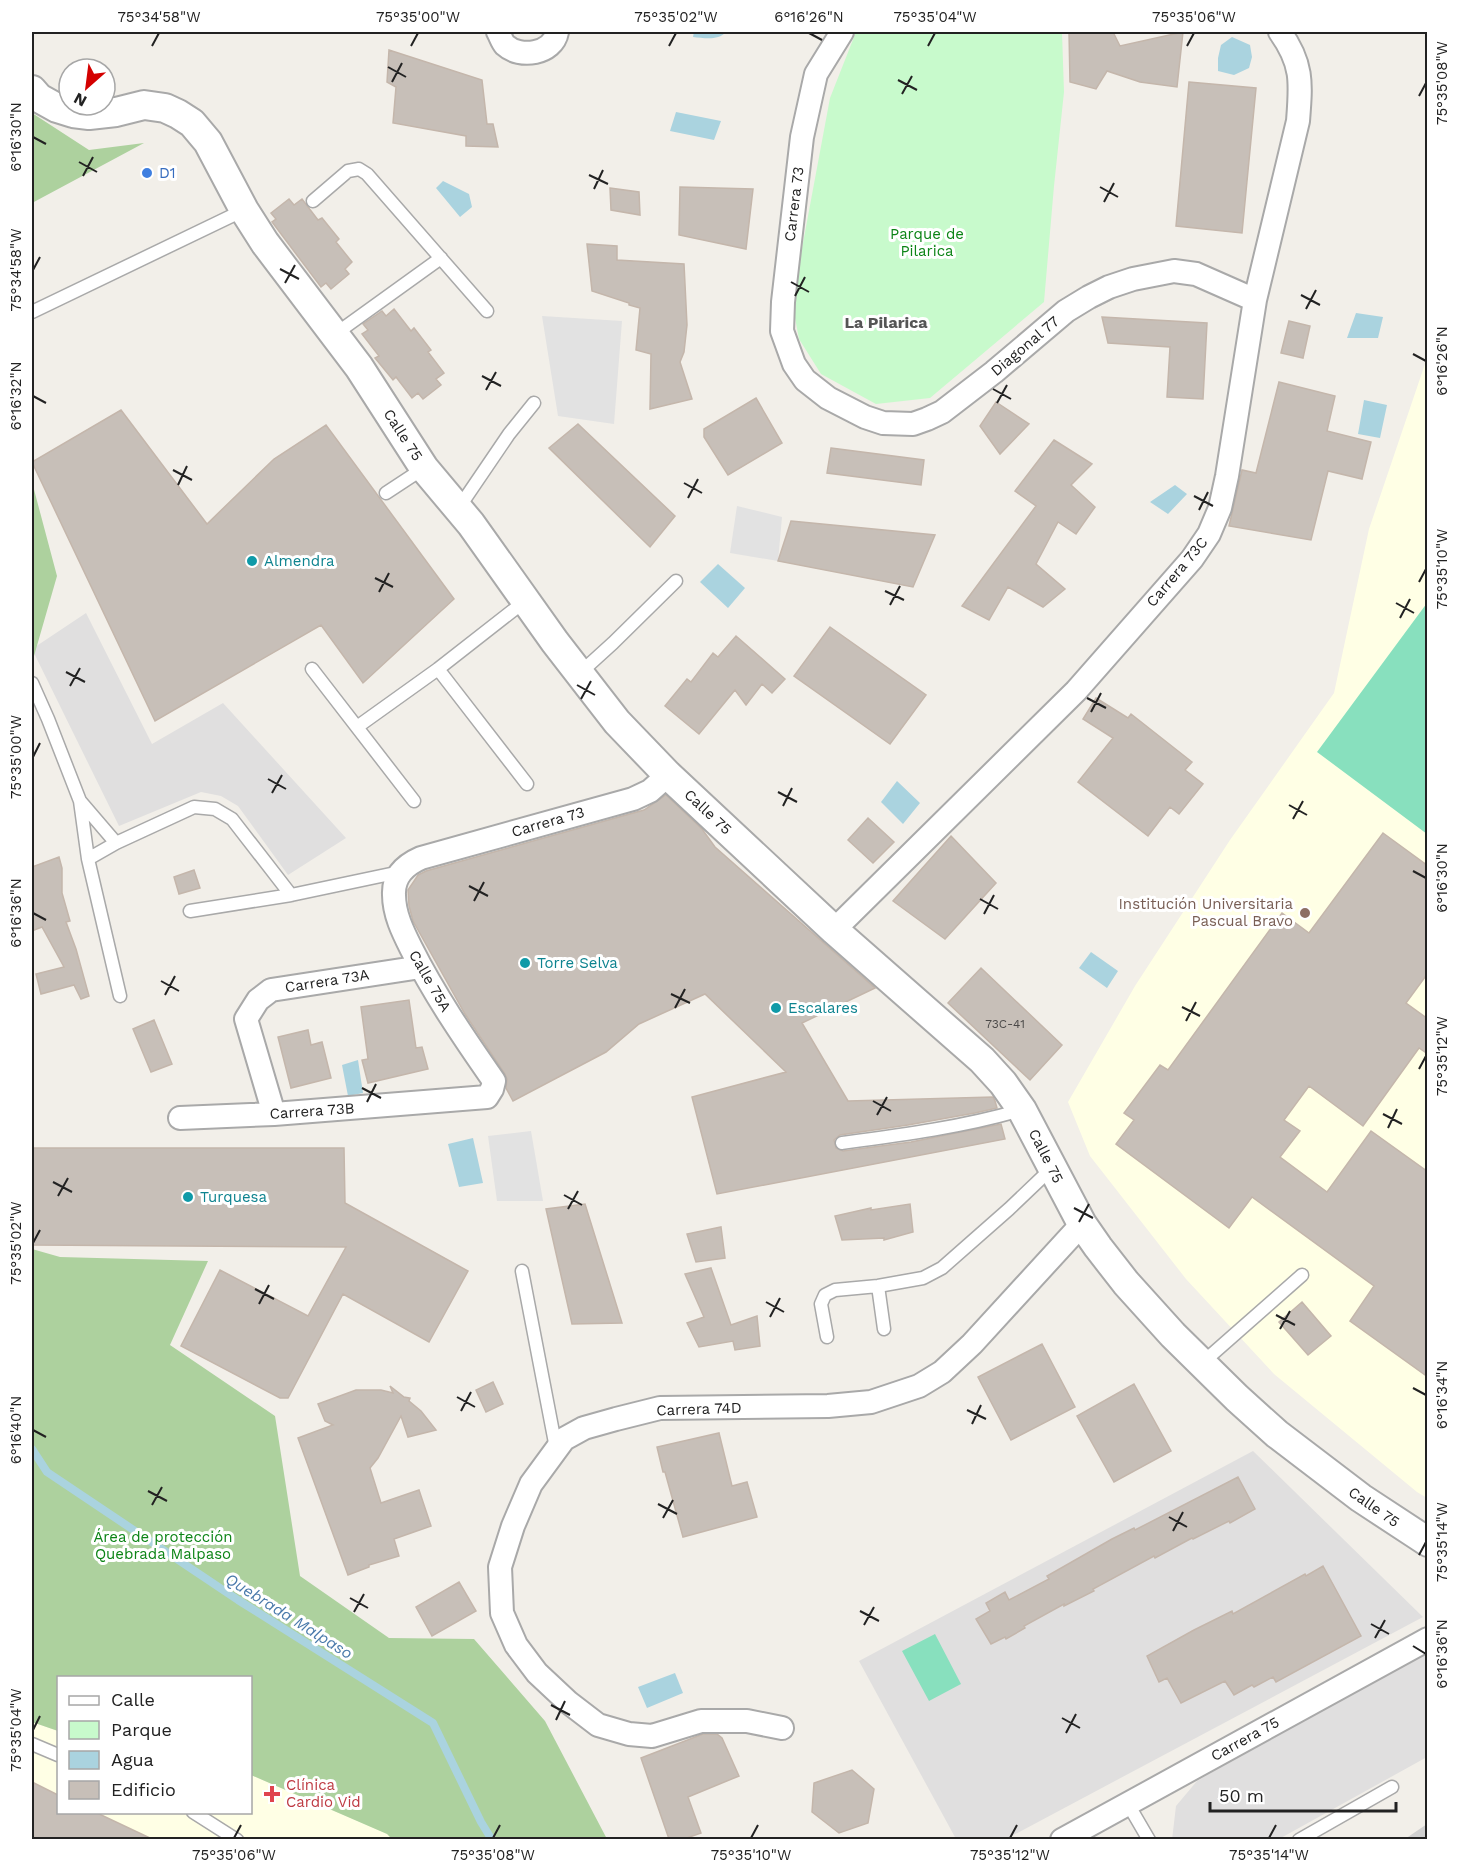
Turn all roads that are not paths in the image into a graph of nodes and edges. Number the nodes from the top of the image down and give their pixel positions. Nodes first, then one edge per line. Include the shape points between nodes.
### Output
1 (498, 32) edge
2 (556, 32) edge
3 (842, 32) edge
4 (1280, 32) edge
5 (32, 90) edge
6 (314, 201) dead end
7 (244, 210) junction
8 (441, 258) junction
9 (1255, 300) junction
10 (487, 310) dead end
11 (32, 312) edge
12 (334, 335) junction
13 (805, 380) joint
14 (534, 403) dead end
15 (424, 468) junction
16 (386, 493) dead end
17 (458, 508) junction
18 (676, 581) dead end
19 (525, 601) junction
20 (312, 669) dead end
21 (438, 669) junction
22 (579, 674) junction
23 (32, 684) edge
24 (357, 727) junction
25 (668, 775) junction
26 (527, 784) dead end
27 (80, 801) junction
28 (414, 801) dead end
29 (116, 843) junction
30 (88, 859) junction
31 (400, 872) junction
32 (291, 895) junction
33 (190, 911) dead end
34 (834, 930) junction
35 (421, 967) junction
36 (120, 996) dead end
37 (479, 1099) joint
38 (1022, 1110) junction
39 (274, 1114) junction
40 (180, 1118) dead end
41 (842, 1143) dead end
42 (1053, 1167) junction
43 (1082, 1224) junction
44 (522, 1271) dead end
45 (1302, 1275) dead end
46 (878, 1286) junction
47 (884, 1329) dead end
48 (827, 1337) dead end
49 (1201, 1364) junction
50 (556, 1448) junction
51 (1428, 1542) edge
52 (1428, 1639) edge
53 (782, 1728) dead end
54 (32, 1744) edge
55 (57, 1755) edge
56 (1392, 1787) dead end
57 (1128, 1804) junction
58 (196, 1814) edge
59 (237, 1839) edge
60 (1062, 1839) edge
61 (1149, 1839) edge
62 (1299, 1839) edge

1 - 2 street via 505,44 522,54 542,51
3 - 13 street, Carrera 73 via 816,74 802,137 788,256 782,332
4 - 9 street, Carrera 73C via 1292,48 1299,70 1298,121
5 - 7 street, Calle 75 via 39,98 73,113 102,114 144,105 178,114 208,142
6 - 8 lane via 348,171 360,169
7 - 11 lane
7 - 12 street, Calle 75
8 - 10 lane
8 - 12 lane
9 - 13 street, Diagonal 77 via 1196,274 1174,271 1109,287 1066,311 942,412 913,424 883,423 865,417 828,398
9 - 34 street, Carrera 73C via 1221,508 1209,534 1192,559 1076,692
12 - 15 street, Calle 75
14 - 17 lane
15 - 16 lane
15 - 17 street, Calle 75
17 - 19 street, Calle 75
18 - 22 lane
19 - 21 lane
19 - 22 street, Calle 75
20 - 24 lane
21 - 24 lane
21 - 26 lane
22 - 25 street, Calle 75 via 617,722
23 - 27 lane
24 - 28 lane
25 - 31 street, Carrera 73 via 650,792 633,799 422,858
25 - 34 street, Calle 75
27 - 29 lane
27 - 30 lane
29 - 30 lane
29 - 32 lane via 194,807 215,809 232,819
30 - 36 lane
31 - 32 lane
31 - 35 street, Calle 75A via 393,897 396,912
32 - 33 lane
34 - 38 street, Calle 75 via 982,1060
35 - 37 street, Calle 75A via 494,1081 487,1097
35 - 39 street, Carrera 73A via 272,990 258,1000 246,1019
37 - 39 street, Carrera 73B
38 - 41 lane via 991,1119
38 - 42 street, Calle 75
39 - 40 street, Carrera 73B
42 - 43 street, Calle 75
42 - 46 lane via 942,1268 923,1278
43 - 49 street, Calle 75 via 1126,1283
43 - 50 street, Carrera 74D via 972,1344 942,1372 919,1386 871,1402 828,1406 660,1408 584,1428
44 - 50 lane
45 - 49 lane
46 - 47 lane
46 - 48 lane via 835,1290 825,1295 821,1304
49 - 51 street, Calle 75 via 1319,1468
50 - 53 street, Carrera 74D via 531,1484 500,1567 502,1612 516,1645 537,1673 598,1725 629,1734 652,1736 700,1721 747,1721
52 - 57 street, Carrera 75
54 - 55 lane
56 - 62 lane
57 - 60 street, Carrera 75
57 - 61 lane
58 - 59 lane

